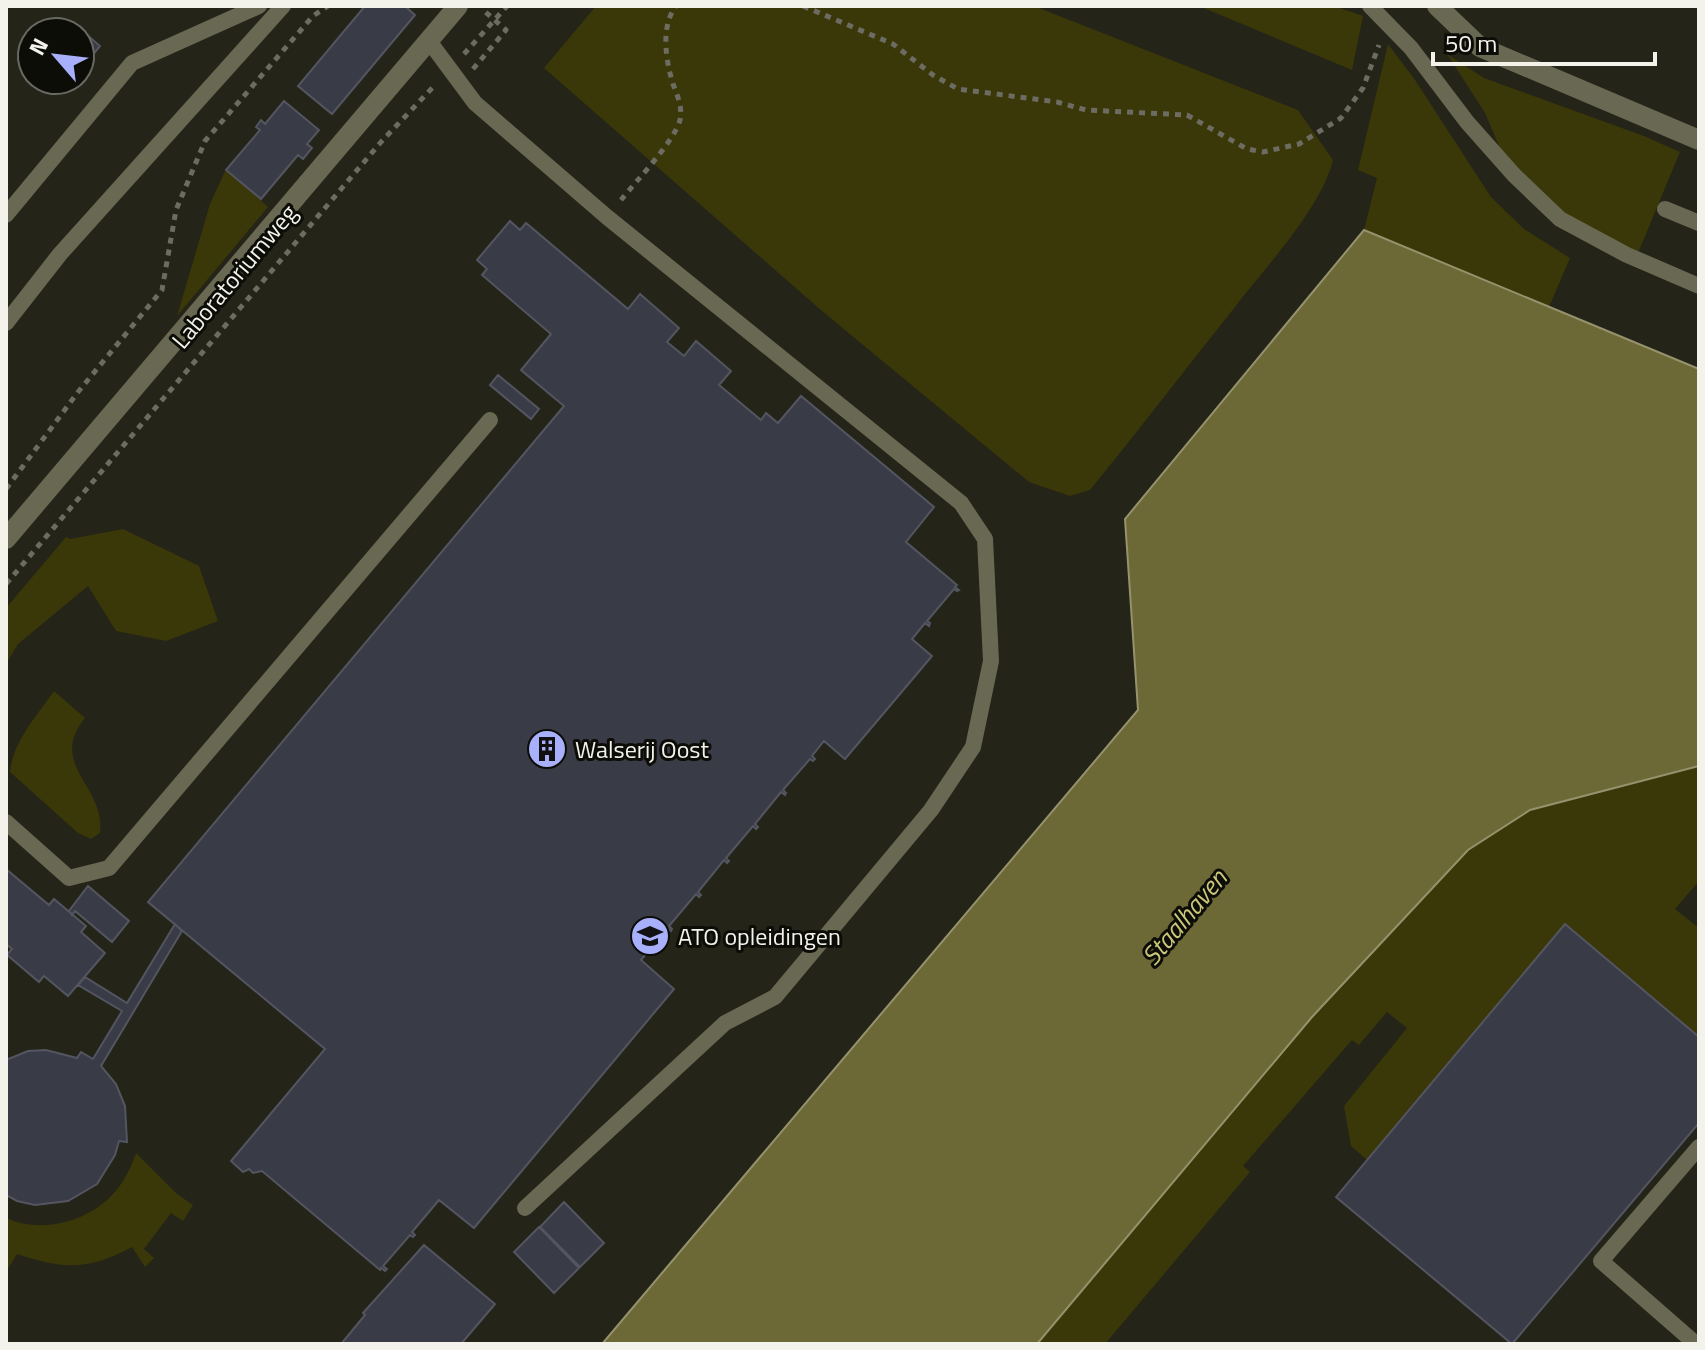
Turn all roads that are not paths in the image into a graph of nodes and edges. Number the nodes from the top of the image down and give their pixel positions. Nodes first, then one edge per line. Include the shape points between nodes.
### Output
1 (259, 6) edge
2 (283, 6) edge
3 (458, 6) edge
4 (1370, 6) edge
5 (1437, 6) edge
6 (429, 41) junction
7 (1699, 140) edge
8 (1665, 209) dead end
9 (6, 215) edge
10 (1699, 223) edge
11 (1699, 286) edge
12 (6, 323) edge
13 (490, 420) dead end
14 (6, 539) edge
15 (6, 822) edge
16 (1699, 1147) edge
17 (525, 1208) dead end
18 (1696, 1344) edge

1 - 9 lane via 132,63
2 - 12 lane via 60,254
3 - 6 street, Laboratoriumweg
4 - 11 lane via 1514,175 1560,219
5 - 7 street via 1480,47
6 - 14 street, Laboratoriumweg
6 - 17 lane via 475,103 607,217 961,503 985,539 991,661 973,747 931,810 775,997 725,1023
8 - 10 lane
13 - 15 lane via 109,868 69,878
16 - 18 lane via 1601,1261

